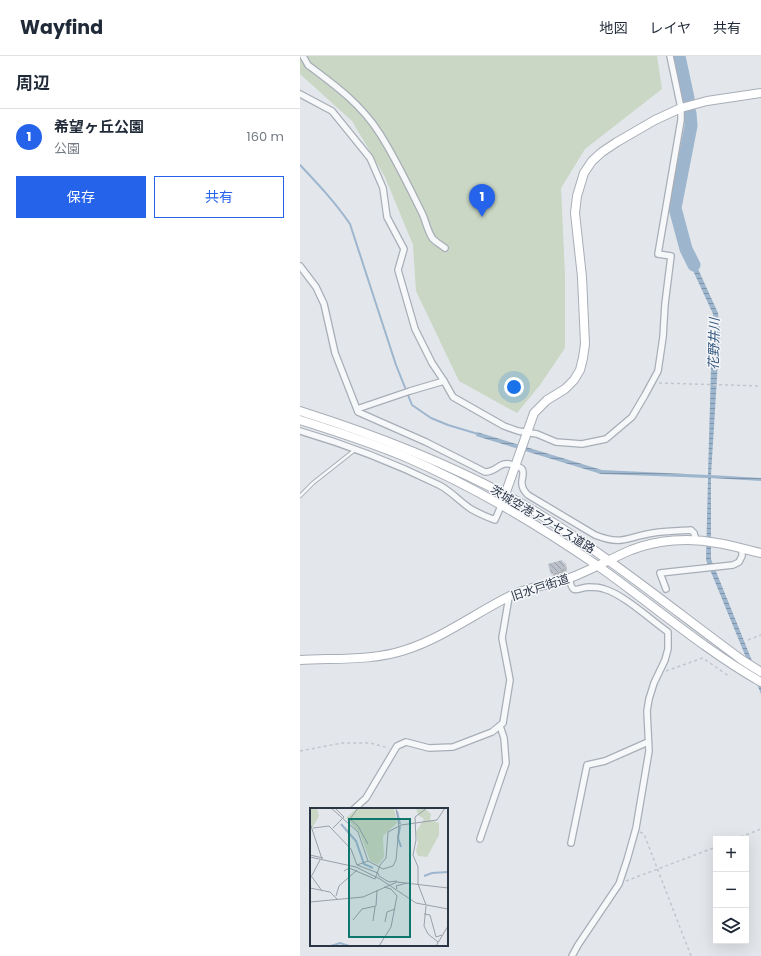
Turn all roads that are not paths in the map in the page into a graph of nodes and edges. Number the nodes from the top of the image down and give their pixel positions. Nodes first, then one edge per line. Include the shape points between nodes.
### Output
1 (303, 56) edge
2 (670, 56) edge
3 (761, 93) edge
4 (300, 94) edge
5 (681, 108) junction
6 (445, 248) dead end
7 (300, 266) edge
8 (444, 381) junction
9 (357, 409) junction
10 (300, 411) edge
11 (300, 420) edge
12 (300, 431) edge
13 (528, 432) junction
14 (356, 449) junction
15 (516, 466) junction
16 (505, 495) junction
17 (300, 496) edge
18 (502, 506) junction
19 (700, 541) junction
20 (742, 549) junction
21 (761, 553) edge
22 (609, 560) junction
23 (598, 566) junction
24 (569, 578) junction
25 (666, 589) dead end
26 (509, 597) junction
27 (300, 660) edge
28 (761, 672) edge
29 (761, 682) edge
30 (500, 726) junction
31 (648, 742) junction
32 (355, 808) edge
33 (480, 839) dead end
34 (571, 843) dead end
35 (572, 956) edge

1 - 6 street via 308,64 366,114 396,164 430,235
2 - 5 street
3 - 5 main road via 707,101
4 - 8 street via 332,112 370,158 383,188 387,217 404,249 398,270 415,329
5 - 13 main road via 648,123 617,142 597,157 584,173 575,212 583,292 583,358 574,380 534,413
5 - 13 street via 680,128 658,254 672,256 658,371 632,417 606,439 582,444 556,442
7 - 9 street via 316,287 324,304 335,353
8 - 9 street
8 - 13 street via 453,397 469,407 504,426
9 - 15 street via 358,412 485,472 494,471 506,463
10 - 16 main road, 茨城空港アクセス道路 via 406,448
11 - 18 main road, 茨城空港アクセス道路 via 352,436 404,457
12 - 14 street
13 - 15 main road
14 - 17 lane
14 - 18 street via 440,486 470,508 495,520
15 - 16 main road
15 - 19 street via 523,471 522,487 528,495 595,534 614,541 652,533 691,530
16 - 18 main road
16 - 22 main road, 茨城空港アクセス道路 via 568,532
18 - 23 main road, 茨城空港アクセス道路
19 - 20 main road, 旧水戸街道 via 716,542
19 - 22 main road, 旧水戸街道 via 679,540 654,544 631,550
20 - 21 main road, 旧水戸街道
20 - 25 street via 739,562 733,565 660,572
22 - 23 main road, 旧水戸街道
22 - 28 main road, 茨城空港アクセス道路
23 - 24 main road, 旧水戸街道
23 - 29 main road, 茨城空港アクセス道路 via 727,661
24 - 26 main road, 旧水戸街道
24 - 31 street via 575,590 595,587 615,593 668,632 665,660 649,699
26 - 27 main road, 旧水戸街道 via 404,651 373,657
26 - 30 street via 502,638 510,680 503,724
30 - 32 street via 492,732 453,747 429,748 406,742 397,746 366,798
30 - 33 street via 504,738 506,763
31 - 34 street via 605,761 587,765
31 - 35 street via 636,828 619,884

